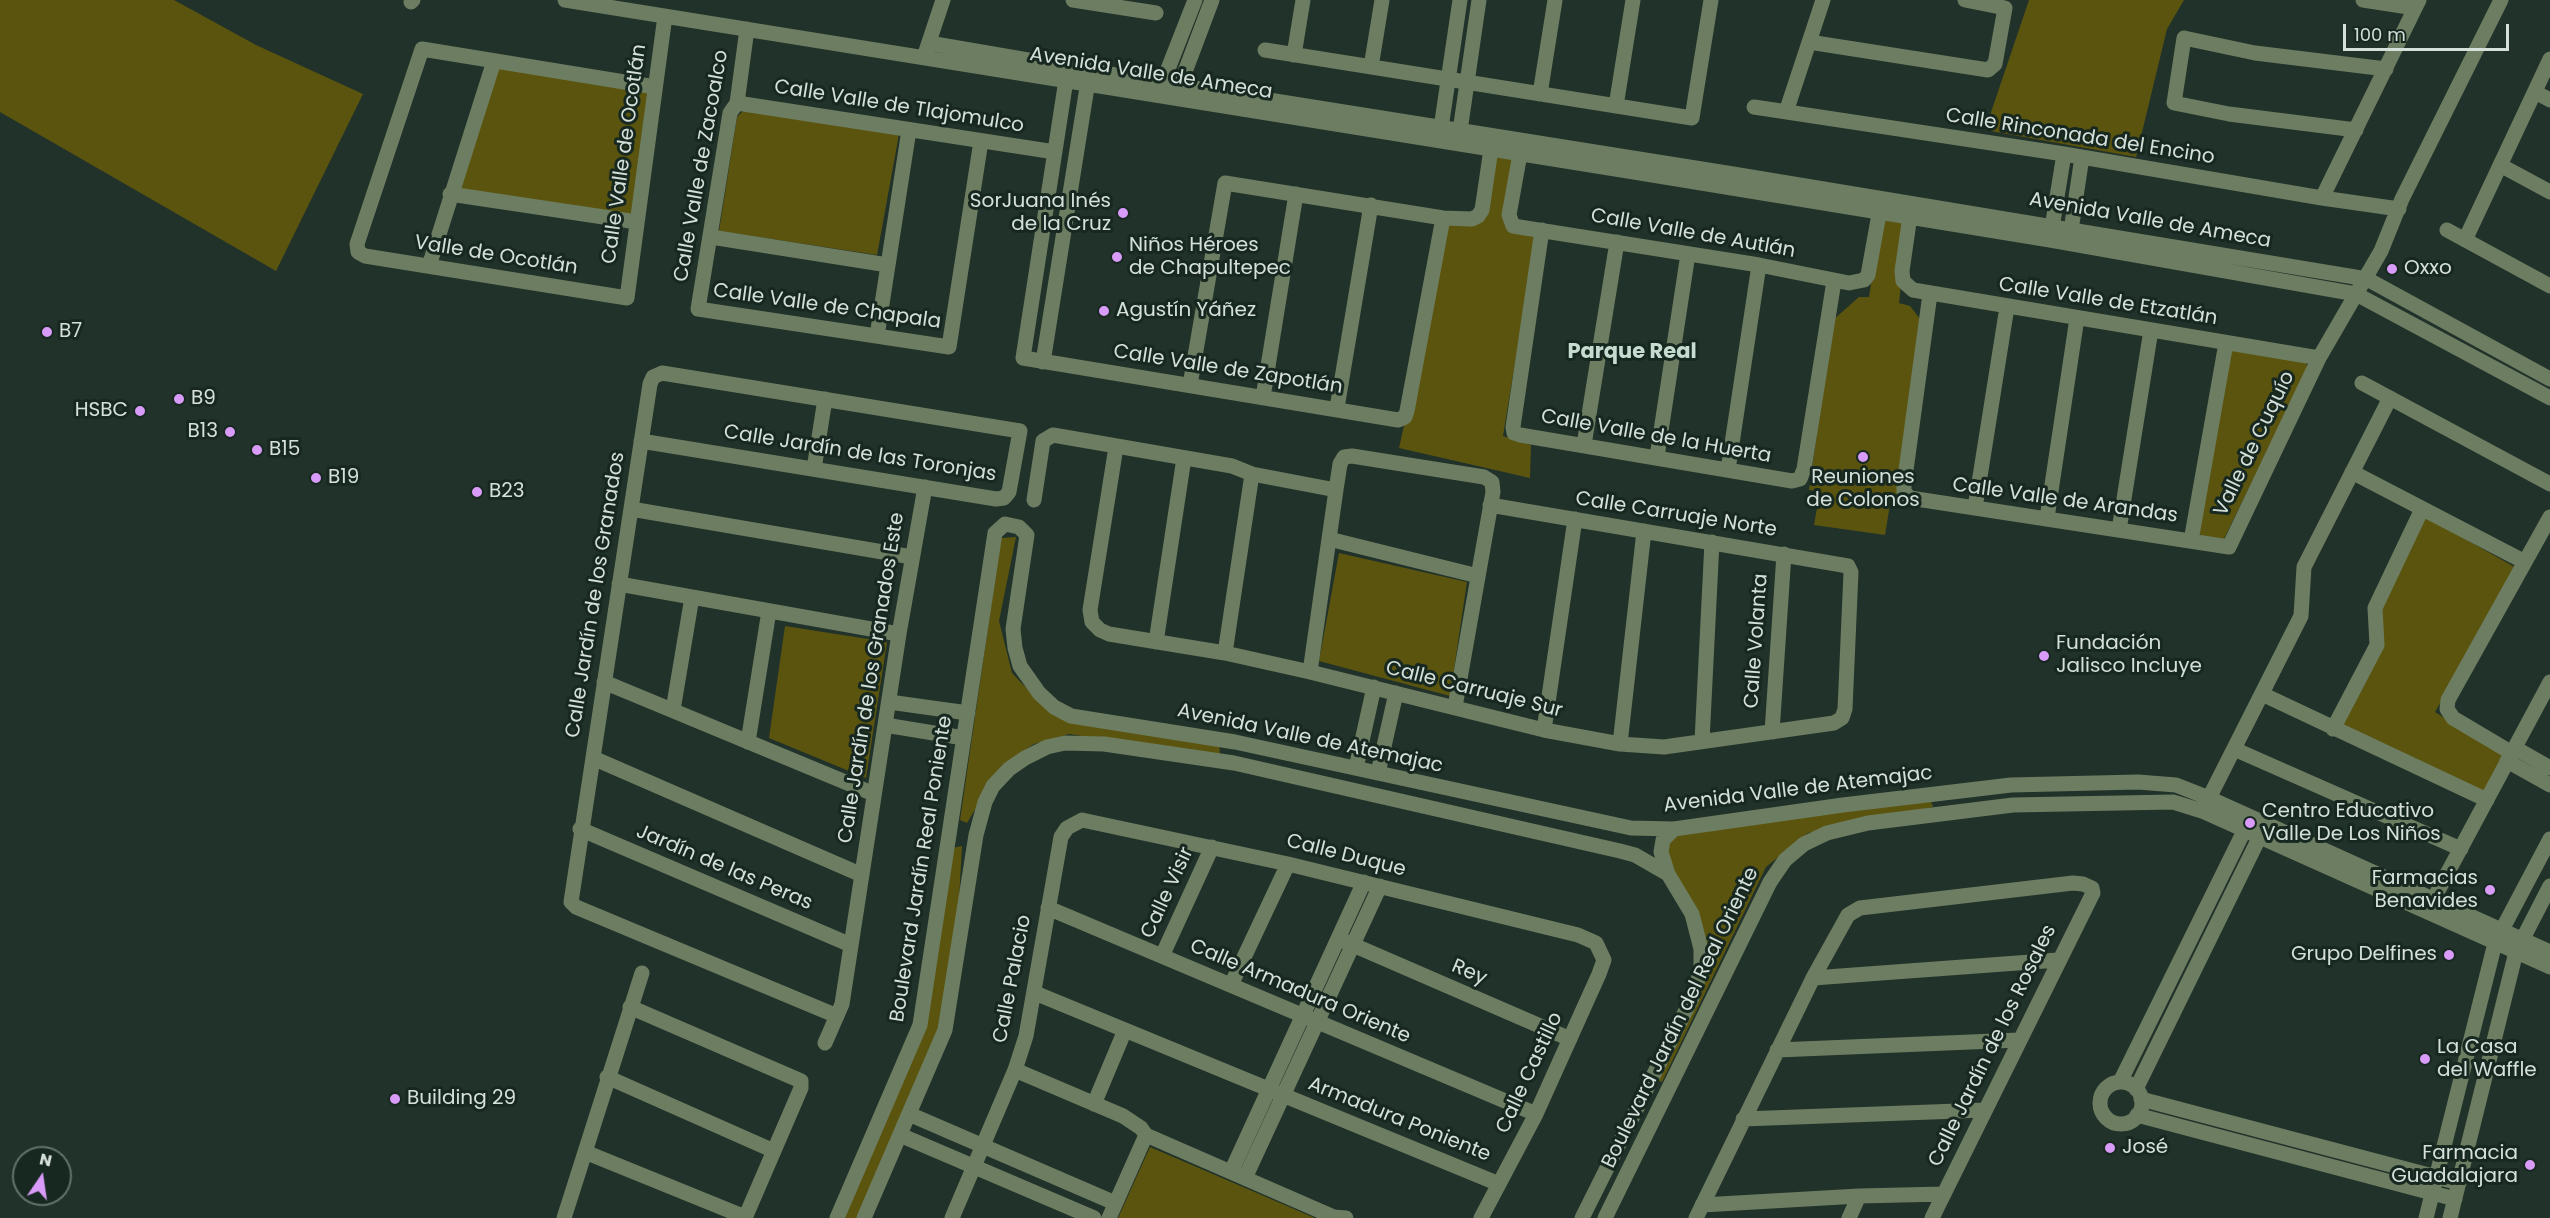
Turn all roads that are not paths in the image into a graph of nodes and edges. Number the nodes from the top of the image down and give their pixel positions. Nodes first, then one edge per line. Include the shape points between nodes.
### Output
1 (565, 0) edge
2 (943, 0) edge
3 (1073, 0) edge
4 (1195, 0) edge
5 (1212, 0) edge
6 (1303, 0) edge
7 (1382, 0) edge
8 (1460, 0) edge
9 (1479, 0) edge
10 (1556, 0) edge
11 (1633, 0) edge
12 (1711, 0) edge
13 (1823, 0) edge
14 (1965, 0) edge
15 (2363, 0) edge
16 (2501, 0) edge
17 (1126, 3) edge
18 (2417, 4) edge
19 (1156, 13) dead end
20 (665, 16) junction
21 (747, 29) junction
22 (1809, 42) junction
23 (929, 43) junction
24 (1265, 50) dead end
25 (1294, 55) junction
26 (923, 58) junction
27 (2550, 59) edge
28 (494, 61) junction
29 (1371, 67) junction
30 (2386, 69) junction
31 (1067, 74) junction
32 (1089, 78) junction
33 (1449, 80) junction
34 (1467, 83) junction
35 (655, 87) junction
36 (1160, 90) junction
37 (2535, 92) junction
38 (1177, 93) junction
39 (1540, 94) junction
40 (2550, 100) edge
41 (736, 103) junction
42 (1616, 106) junction
43 (1754, 107) dead end
44 (1786, 112) junction
45 (1441, 128) junction
46 (909, 130) junction
47 (2356, 130) junction
48 (1460, 131) junction
49 (981, 141) junction
50 (1491, 149) junction
51 (1055, 152) junction
52 (1520, 154) junction
53 (2064, 154) junction
54 (2082, 157) junction
55 (2500, 165) junction
56 (1732, 181) junction
57 (2550, 192) edge
58 (450, 194) junction
59 (1296, 194) junction
60 (2322, 198) junction
61 (1371, 205) junction
62 (1881, 205) junction
63 (2399, 209) junction
64 (1911, 210) junction
65 (1443, 218) junction
66 (637, 222) junction
67 (1542, 230) junction
68 (2447, 231) dead end
69 (2052, 233) junction
70 (2070, 236) junction
71 (711, 237) junction
72 (2465, 240) junction
73 (1617, 242) junction
74 (1688, 254) junction
75 (888, 265) junction
76 (1759, 265) junction
77 (429, 266) junction
78 (2367, 279) junction
79 (1834, 281) junction
80 (2550, 286) edge
81 (1930, 294) junction
82 (2356, 294) junction
83 (627, 298) joint
84 (2007, 307) junction
85 (698, 309) joint
86 (2077, 318) junction
87 (2151, 330) junction
88 (877, 336) junction
89 (2226, 343) junction
90 (2319, 358) junction
91 (1043, 362) junction
92 (2550, 379) edge
93 (2362, 382) dead end
94 (1190, 385) junction
95 (1263, 397) junction
96 (2390, 398) junction
97 (2550, 398) edge
98 (825, 399) junction
99 (1337, 408) junction
100 (1020, 431) joint
101 (641, 441) junction
102 (1584, 445) junction
103 (1116, 447) junction
104 (1657, 457) junction
105 (1184, 458) junction
106 (814, 469) junction
107 (1728, 470) junction
108 (2352, 472) junction
109 (1252, 474) junction
110 (2550, 484) edge
111 (925, 488) junction
112 (1336, 490) junction
113 (1034, 500) dead end
114 (1490, 505) junction
115 (1975, 508) junction
116 (631, 509) junction
117 (2422, 509) junction
118 (2550, 517) edge
119 (2047, 518) junction
120 (1575, 519) junction
121 (1013, 524) joint
122 (2119, 530) junction
123 (1644, 531) junction
124 (1329, 539) junction
125 (2191, 541) junction
126 (1712, 542) junction
127 (2229, 547) joint
128 (1784, 554) junction
129 (912, 557) junction
130 (2525, 562) junction
131 (1478, 576) junction
132 (619, 584) junction
133 (692, 597) junction
134 (769, 611) junction
135 (899, 634) junction
136 (1156, 642) junction
137 (1225, 653) junction
138 (1310, 672) junction
139 (604, 682) junction
140 (2550, 682) edge
141 (1374, 687) junction
142 (1396, 693) junction
143 (2262, 694) junction
144 (889, 702) junction
145 (1455, 707) junction
146 (1845, 709) joint
147 (673, 710) junction
148 (948, 710) junction
149 (968, 714) junction
150 (885, 725) junction
151 (2333, 729) junction
152 (1544, 730) junction
153 (1772, 732) junction
154 (942, 735) junction
155 (1363, 735) junction
156 (964, 738) junction
157 (1385, 739) junction
158 (748, 741) junction
159 (1702, 741) junction
160 (1235, 742) junction
161 (1620, 744) junction
162 (2234, 749) junction
163 (2511, 754) junction
164 (593, 758) junction
165 (1234, 763) junction
166 (1356, 768) junction
167 (2550, 768) edge
168 (1378, 773) junction
169 (2129, 782) junction
170 (2550, 785) edge
171 (1944, 793) junction
172 (874, 794) junction
173 (2487, 800) junction
174 (2129, 802) junction
175 (2206, 804) junction
176 (1946, 814) junction
177 (1579, 818) junction
178 (1082, 820) joint
179 (2248, 824) junction
180 (1674, 829) junction
181 (580, 830) junction
182 (951, 831) junction
183 (2263, 831) junction
184 (976, 835) junction
185 (2550, 839) edge
186 (1573, 841) junction
187 (1804, 844) joint
188 (1212, 847) junction
189 (2460, 849) junction
190 (1288, 864) junction
191 (1668, 874) junction
192 (862, 875) junction
193 (1364, 882) junction
194 (1380, 886) junction
195 (2550, 886) edge
196 (2433, 900) junction
197 (1048, 908) junction
198 (2498, 936) junction
199 (1346, 941) junction
200 (1596, 943) joint
201 (851, 945) junction
202 (2518, 945) junction
203 (2550, 952) edge
204 (1162, 956) junction
205 (2058, 960) junction
206 (2550, 968) edge
207 (642, 973) dead end
208 (1813, 978) junction
209 (1231, 986) junction
210 (1035, 993) junction
211 (630, 1007) junction
212 (837, 1016) junction
213 (1310, 1019) junction
214 (1125, 1030) junction
215 (1570, 1039) junction
216 (2019, 1040) junction
217 (825, 1043) dead end
218 (1777, 1050) junction
219 (1015, 1070) junction
220 (607, 1077) junction
221 (1650, 1081) junction
222 (2121, 1082) junction
223 (1668, 1091) junction
224 (1276, 1092) junction
225 (2138, 1094) junction
226 (1094, 1104) junction
227 (1985, 1110) junction
228 (909, 1114) junction
229 (1536, 1114) junction
230 (2138, 1115) junction
231 (1743, 1119) junction
232 (936, 1125) junction
233 (900, 1135) junction
234 (1146, 1135) junction
235 (926, 1146) junction
236 (983, 1146) junction
237 (774, 1151) junction
238 (585, 1152) junction
239 (974, 1167) junction
240 (1238, 1175) junction
241 (2436, 1177) junction
242 (2459, 1183) junction
243 (1499, 1184) junction
244 (2432, 1193) junction
245 (1944, 1194) junction
246 (1859, 1196) junction
247 (2455, 1199) junction
248 (1115, 1203) junction
249 (1699, 1212) edge
250 (1608, 1217) edge
251 (564, 1218) edge
252 (745, 1218) edge
253 (837, 1218) edge
254 (864, 1218) edge
255 (952, 1218) edge
256 (1094, 1218) edge
257 (1109, 1218) edge
258 (1338, 1218) edge
259 (1481, 1218) edge
260 (1582, 1218) edge
261 (1849, 1218) edge
262 (1932, 1218) edge
263 (2426, 1218) edge
264 (2450, 1218) edge

1 - 20 street, Avenida Valle de Ameca
2 - 23 street
3 - 17 street
4 - 36 street
5 - 38 street
6 - 25 street
7 - 29 street
8 - 33 street
9 - 34 street
10 - 39 street
11 - 42 street
12 - 42 street via 1692,118
13 - 22 street
14 - 22 street via 2006,11 1995,64 1988,70
15 - 18 street
16 - 63 street, Valle de Cuquío
17 - 19 street
18 - 30 street
20 - 21 street, Avenida Valle de Ameca
20 - 35 street, Calle Valle de Ocotlán
21 - 26 street, Avenida Valle de Ameca
21 - 41 street, Calle Valle de Zacoalco
22 - 44 street
23 - 26 street
23 - 31 street
24 - 25 street
25 - 29 street
26 - 31 street, Avenida Valle de Ameca
27 - 37 street
28 - 35 street
28 - 58 street
28 - 77 street, Valle de Ocotlán via 422,49 357,244 358,252 365,256
29 - 33 street
30 - 47 street
30 - 47 street via 2255,53 2184,38 2174,103
31 - 32 street, Avenida Valle de Ameca
31 - 51 street
32 - 36 street, Avenida Valle de Ameca
32 - 91 street
33 - 34 street
33 - 45 street
34 - 39 street
34 - 48 street
35 - 66 street, Calle Valle de Ocotlán
36 - 38 street, Avenida Valle de Ameca
37 - 40 street
37 - 55 street
38 - 45 street
38 - 50 street, Avenida Valle de Ameca
39 - 42 street
41 - 46 street, Calle Valle de Tlajomulco
41 - 71 street, Calle Valle de Zacoalco via 730,113
43 - 44 street, Calle Rinconada del Encino
44 - 53 street, Calle Rinconada del Encino
45 - 48 street
46 - 49 street, Calle Valle de Tlajomulco
46 - 75 street
47 - 60 street
48 - 56 street
49 - 51 street, Calle Valle de Tlajomulco
49 - 88 street, Calle Valle de Chapala via 949,347
50 - 52 street, Avenida Valle de Ameca
50 - 65 street via 1478,216
51 - 91 street via 1023,358
52 - 56 street, Avenida Valle de Ameca
52 - 67 street, Calle Valle de Autlán via 1510,222 1513,226
53 - 54 street, Calle Rinconada del Encino
53 - 69 street
54 - 60 street, Calle Rinconada del Encino
54 - 70 street
55 - 57 street
55 - 72 street
56 - 62 street, Avenida Valle de Ameca
58 - 66 street
58 - 77 street
59 - 61 street
59 - 94 street via 1225,183
59 - 95 street
60 - 63 street, Calle Rinconada del Encino
61 - 65 street
61 - 99 street
62 - 64 street, Avenida Valle de Ameca
62 - 79 street, Calle Valle de Autlán via 1868,274 1859,282
63 - 78 street, Valle de Cuquío
64 - 69 street, Avenida Valle de Ameca
64 - 81 street, Calle Valle de Etzatlán via 1903,281 1912,290
65 - 99 street, Calle Valle de Zapotlán via 1405,417 1398,420
66 - 83 street, Calle Valle de Ocotlán
67 - 73 street, Calle Valle de Autlán
67 - 102 street, Calle Valle de la Huerta via 1513,428 1514,433
68 - 72 street
69 - 70 street, Avenida Valle de Ameca
70 - 78 street, Avenida Valle de Ameca
70 - 82 street, Avenida Valle de Ameca
71 - 75 street
71 - 85 street, Calle Valle de Zacoalco
72 - 80 street
73 - 74 street, Calle Valle de Autlán
73 - 102 street
74 - 76 street, Calle Valle de Autlán
74 - 104 street
75 - 88 street
76 - 79 street, Calle Valle de Autlán
76 - 107 street
77 - 83 street, Valle de Ocotlán
78 - 82 street, Valle de Cuquío
78 - 92 street, Avenida Valle de Ameca
79 - 107 street, Calle Valle de la Huerta via 1800,479
81 - 84 street, Calle Valle de Etzatlán
81 - 115 street, Calle Valle de Arandas via 1904,492 1910,498
82 - 90 street, Valle de Cuquío
82 - 97 street, Avenida Valle de Ameca
84 - 86 street, Calle Valle de Etzatlán
84 - 115 street
85 - 88 street, Calle Valle de Chapala
86 - 87 street, Calle Valle de Etzatlán
86 - 119 street
87 - 89 street, Calle Valle de Etzatlán
87 - 122 street
89 - 90 street, Calle Valle de Etzatlán
89 - 125 street
90 - 127 street, Valle de Cuquío
91 - 94 street, Calle Valle de Zapotlán
93 - 96 street
94 - 95 street, Calle Valle de Zapotlán
95 - 99 street, Calle Valle de Zapotlán
96 - 108 street
96 - 110 street
98 - 100 street, Calle Jardín de los Granados
98 - 101 street, Calle Jardín de los Granados via 662,373 653,377 650,384
98 - 106 street
100 - 111 street, Calle Jardín de las Toronjas via 1011,484 1004,498
101 - 106 street, Calle Jardín de las Toronjas
101 - 116 street, Calle Jardín de los Granados
102 - 104 street, Calle Valle de la Huerta
103 - 105 street
103 - 113 street via 1047,437 1043,441
103 - 136 street, Calle Carruaje Sur via 1090,610 1092,622 1109,634
104 - 107 street, Calle Valle de la Huerta
105 - 109 street via 1232,466
105 - 136 street
106 - 111 street, Calle Jardín de las Toronjas
108 - 117 street
108 - 143 street via 2304,567 2301,616
109 - 112 street
109 - 137 street
111 - 129 street, Calle Jardín de los Granados Este
112 - 114 street via 1340,464 1344,457 1352,456 1484,477 1492,482
112 - 124 street
114 - 120 street, Calle Carruaje Norte
114 - 131 street
115 - 119 street, Calle Valle de Arandas
116 - 129 street
116 - 132 street, Calle Jardín de los Granados
117 - 130 street
117 - 151 street via 2375,608 2377,645
118 - 130 street
119 - 122 street, Calle Valle de Arandas
120 - 123 street, Calle Carruaje Norte
120 - 152 street
121 - 149 street, Boulevard Jardín Real Poniente via 999,527 995,533
121 - 160 street, Avenida Valle de Atemajac via 1027,535 1013,628 1015,648 1020,666 1039,693 1071,716
122 - 125 street, Calle Valle de Arandas
123 - 126 street, Calle Carruaje Norte
123 - 161 street
124 - 131 street
124 - 138 street
125 - 127 street, Calle Valle de Arandas
126 - 128 street, Calle Carruaje Norte
126 - 159 street
128 - 146 street, Calle Carruaje Norte via 1842,564 1851,572
128 - 153 street, Calle Volanta
129 - 135 street, Calle Jardín de los Granados Este
130 - 163 street via 2448,700 2447,709 2453,718
131 - 145 street
132 - 133 street
132 - 139 street, Calle Jardín de los Granados
133 - 134 street
133 - 147 street
134 - 135 street
134 - 158 street
135 - 144 street, Calle Jardín de los Granados Este
136 - 137 street, Calle Carruaje Sur
137 - 138 street, Calle Carruaje Sur
138 - 141 street, Calle Carruaje Sur
139 - 147 street
139 - 164 street, Calle Jardín de los Granados
140 - 163 street
141 - 142 street, Calle Carruaje Sur
141 - 155 street
142 - 145 street, Calle Carruaje Sur
142 - 157 street
143 - 151 street
143 - 162 street
144 - 148 street
144 - 150 street, Calle Jardín de los Granados Este
145 - 152 street, Calle Carruaje Sur
146 - 153 street, Calle Carruaje Sur via 1842,718 1834,723
147 - 158 street
148 - 149 street
148 - 154 street
149 - 156 street, Boulevard Jardín Real Poniente
150 - 154 street
150 - 172 street, Calle Jardín de los Granados Este
151 - 173 street
152 - 161 street, Calle Carruaje Sur
153 - 159 street, Calle Carruaje Sur
154 - 156 street
155 - 157 street
155 - 166 street
156 - 182 street, Boulevard Jardín Real Poniente
157 - 168 street
158 - 172 street
159 - 161 street, Calle Carruaje Sur via 1664,747
160 - 165 street
160 - 166 street, Avenida Valle de Atemajac
162 - 175 street
162 - 189 street
163 - 167 street
163 - 170 street
163 - 173 street
164 - 181 street, Calle Jardín de los Granados
164 - 192 street, Calle Jardín de los Granados Este
165 - 184 street, Avenida Valle de Atemajac via 1084,743 1047,747 1009,769 993,786
165 - 186 street, Avenida Valle de Atemajac
166 - 168 street, Avenida Valle de Atemajac
168 - 177 street, Avenida Valle de Atemajac
169 - 171 street, Avenida Valle de Atemajac via 2012,785
169 - 174 street
169 - 175 street, Avenida Valle de Atemajac via 2176,785
171 - 176 street
171 - 180 street, Avenida Valle de Atemajac
172 - 192 street, Calle Jardín de los Granados Este
173 - 189 street
174 - 175 street, Avenida Valle de Atemajac
174 - 176 street, Avenida Valle de Atemajac via 2013,805
175 - 179 street, Avenida Valle de Atemajac
176 - 187 street, Avenida Valle de Atemajac via 1868,823 1827,833
177 - 180 street, Avenida Valle de Atemajac via 1631,828
177 - 186 street
178 - 188 street, Calle Duque
178 - 197 street, Calle Palacio via 1067,828 1061,837
179 - 183 street, Avenida Valle de Atemajac
179 - 222 street
180 - 191 street, Boulevard Jardín del Real Oriente via 1663,840 1660,852
181 - 201 street, Jardín de las Peras
181 - 212 street, Calle Jardín de los Granados via 570,894 576,907
182 - 184 street
182 - 253 street, Boulevard Jardín Real Poniente via 920,1025
183 - 196 street, Avenida Valle de Atemajac
183 - 198 street, Avenida Valle de Atemajac
183 - 225 street
184 - 228 street via 945,1030
185 - 198 street
186 - 191 street, Avenida Valle de Atemajac via 1635,855
187 - 223 street, Boulevard Jardín del Real Oriente via 1785,860 1770,882
188 - 190 street, Calle Duque
188 - 204 street, Calle Visir
189 - 196 street
190 - 193 street, Calle Duque
190 - 209 street
191 - 221 street, Boulevard Jardín del Real Oriente via 1692,914 1701,949 1701,970 1692,998
192 - 201 street, Calle Jardín de los Granados Este
193 - 194 street, Calle Duque
193 - 199 street
194 - 199 street
194 - 200 street, Calle Duque via 1578,935
195 - 202 street
196 - 198 street, Avenida Valle de Atemajac
197 - 204 street, Calle Armadura Oriente
197 - 210 street, Calle Palacio
198 - 202 street, Avenida Valle de Atemajac
198 - 241 street
199 - 213 street
199 - 215 street, Rey
200 - 215 street, Calle Castillo via 1604,960
201 - 212 street, Calle Jardín de los Granados Este
202 - 203 street, Avenida Valle de Atemajac
202 - 206 street, Avenida Valle de Atemajac
202 - 242 street
204 - 209 street, Calle Armadura Oriente
205 - 208 street
205 - 208 street, Calle Jardín de los Rosales via 2093,893 2092,888 2073,883 1860,908 1840,925
205 - 216 street, Calle Jardín de los Rosales
207 - 211 street
208 - 218 street
209 - 213 street, Calle Armadura Oriente
210 - 214 street, Armadura Poniente
210 - 219 street, Calle Palacio
211 - 220 street
211 - 237 street via 801,1081
212 - 217 street, Calle Jardín de los Granados Este
213 - 224 street
213 - 229 street, Calle Armadura Oriente
214 - 224 street, Armadura Poniente
214 - 226 street
215 - 229 street, Calle Castillo
216 - 218 street
216 - 227 street, Calle Jardín de los Rosales
218 - 231 street
219 - 226 street
219 - 236 street, Calle Palacio
220 - 237 street
220 - 238 street
221 - 223 street
221 - 260 street, Boulevard Jardín del Real Oriente
222 - 225 street
222 - 230 street via 2104,1090 2100,1099 2104,1116 2121,1124
223 - 250 street, Boulevard Jardín del Real Oriente
224 - 240 street
224 - 243 street, Armadura Poniente
225 - 230 street
225 - 241 street
226 - 234 street via 1123,1116
227 - 231 street
227 - 245 street, Calle Jardín de los Rosales
228 - 232 street
228 - 233 street
229 - 243 street, Calle Castillo
230 - 244 street
231 - 249 street
232 - 235 street
232 - 236 street
233 - 235 street
233 - 254 street
234 - 240 street
234 - 248 street
235 - 239 street
236 - 239 street, Calle Palacio
236 - 248 street
237 - 252 street
238 - 251 street
238 - 252 street
239 - 255 street, Calle Palacio
239 - 256 street
240 - 258 street
241 - 242 street
241 - 244 street
242 - 247 street
243 - 259 street, Calle Castillo
244 - 247 street
244 - 263 street
245 - 246 street
245 - 262 street, Calle Jardín de los Rosales
246 - 249 street
246 - 261 street
247 - 264 street
248 - 257 street

